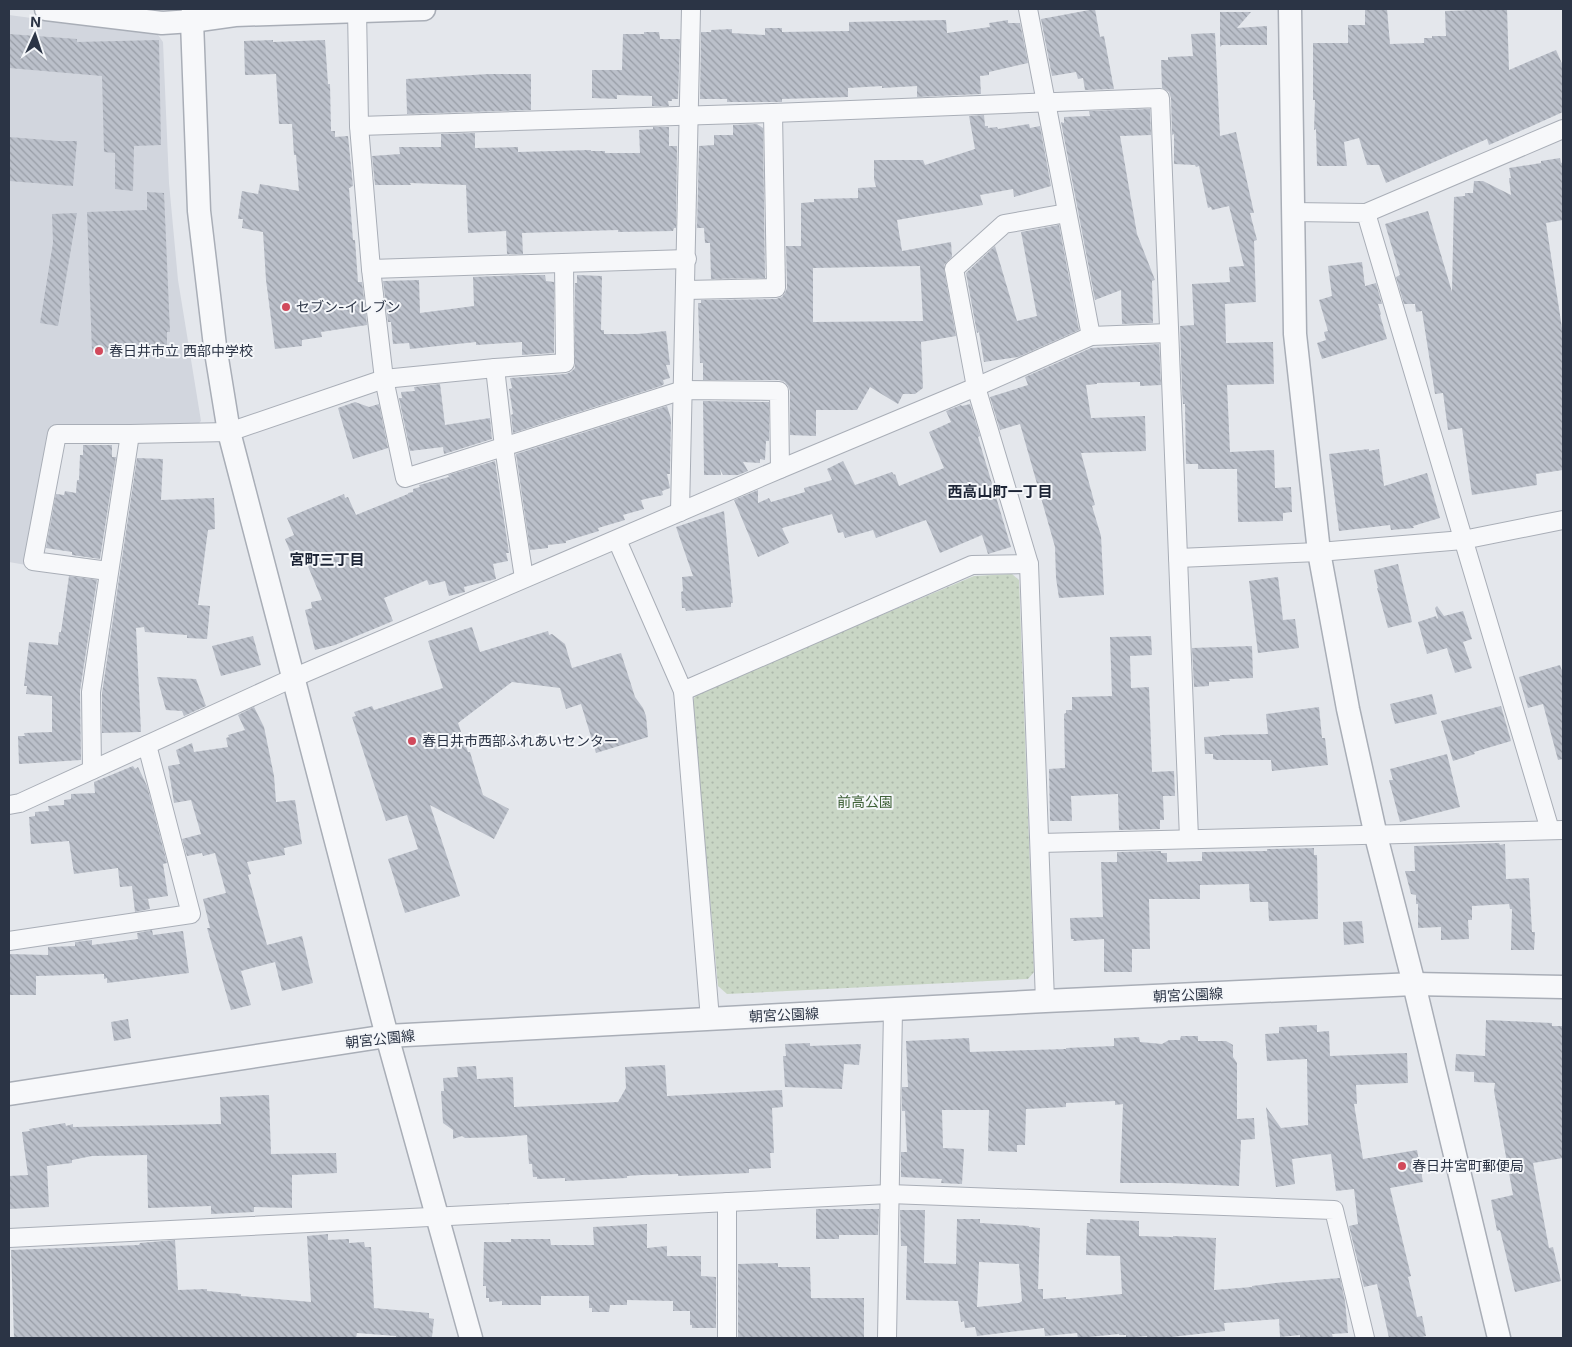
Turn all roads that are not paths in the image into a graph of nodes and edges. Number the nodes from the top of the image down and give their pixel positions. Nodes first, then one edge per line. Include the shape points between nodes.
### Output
1 (46, 9) edge
2 (424, 9) edge
3 (691, 9) edge
4 (1028, 9) edge
5 (1290, 9) edge
6 (357, 10) edge
7 (192, 15) edge
8 (1046, 102) junction
9 (773, 113) junction
10 (690, 116) junction
11 (359, 126) junction
12 (1563, 129) edge
13 (1292, 212) junction
14 (1067, 213) junction
15 (1366, 213) junction
16 (687, 259) junction
17 (564, 263) junction
18 (371, 269) junction
19 (686, 290) junction
20 (1169, 333) junction
21 (1091, 336) junction
22 (495, 368) junction
23 (384, 379) junction
24 (976, 387) junction
25 (683, 390) junction
26 (229, 432) junction
27 (130, 434) junction
28 (504, 447) junction
29 (780, 469) junction
30 (680, 512) junction
31 (1563, 520) edge
32 (617, 540) junction
33 (1462, 540) junction
34 (1319, 552) junction
35 (1178, 558) junction
36 (1029, 564) junction
37 (108, 571) junction
38 (524, 578) junction
39 (293, 678) junction
40 (683, 691) junction
41 (147, 745) junction
42 (92, 770) junction
43 (9, 805) edge
44 (1557, 830) edge
45 (1376, 836) junction
46 (1189, 838) junction
47 (1040, 843) junction
48 (9, 941) edge
49 (1414, 984) junction
50 (1563, 988) edge
51 (1045, 1001) junction
52 (893, 1010) junction
53 (710, 1019) junction
54 (387, 1036) junction
55 (9, 1094) edge
56 (889, 1194) junction
57 (727, 1202) junction
58 (438, 1217) junction
59 (9, 1238) edge
60 (471, 1338) edge
61 (726, 1338) edge
62 (887, 1338) edge
63 (1365, 1338) edge
64 (1499, 1338) edge

1 - 7 street via 162,23
2 - 6 street
3 - 10 street
4 - 8 street
5 - 13 street
6 - 7 street
6 - 11 street
7 - 26 street via 199,211
8 - 9 street
8 - 14 street
8 - 20 street via 1160,98
9 - 10 street
9 - 19 street via 776,288
10 - 11 street
10 - 16 street
11 - 18 street
12 - 15 street
13 - 15 street
13 - 34 street via 1295,334
14 - 21 street
14 - 24 street via 1004,224 954,269
15 - 33 street
16 - 17 street
16 - 19 street
17 - 18 street
17 - 22 street via 565,363
18 - 23 street
19 - 25 street
20 - 21 street
20 - 35 street
21 - 24 street
22 - 23 street
22 - 28 street
23 - 26 street
23 - 28 street via 405,478
24 - 29 street
24 - 36 street
25 - 28 street
25 - 29 street via 779,391
25 - 30 street
26 - 27 street
26 - 39 street
27 - 37 street
27 - 37 street via 57,434 33,562
28 - 38 street
29 - 30 street
30 - 32 street
31 - 33 street
32 - 38 street
32 - 40 street
33 - 34 street
33 - 44 street
34 - 35 street
34 - 45 street
35 - 46 street
36 - 40 street via 972,565
36 - 47 street
37 - 42 street via 91,692
38 - 39 street
39 - 41 street
39 - 54 street
40 - 53 street
41 - 42 street
41 - 48 street via 191,914
42 - 43 street
44 - 45 street
45 - 46 street
45 - 49 street
46 - 47 street
47 - 51 street
49 - 50 street, 朝宮公園線
49 - 51 street, 朝宮公園線
49 - 64 street
51 - 52 street, 朝宮公園線
52 - 53 street, 朝宮公園線
52 - 56 street
53 - 54 street, 朝宮公園線
54 - 55 street, 朝宮公園線
54 - 58 street
56 - 57 street
56 - 62 street
56 - 63 street via 1334,1210
57 - 58 street
57 - 61 street
58 - 59 street
58 - 60 street

